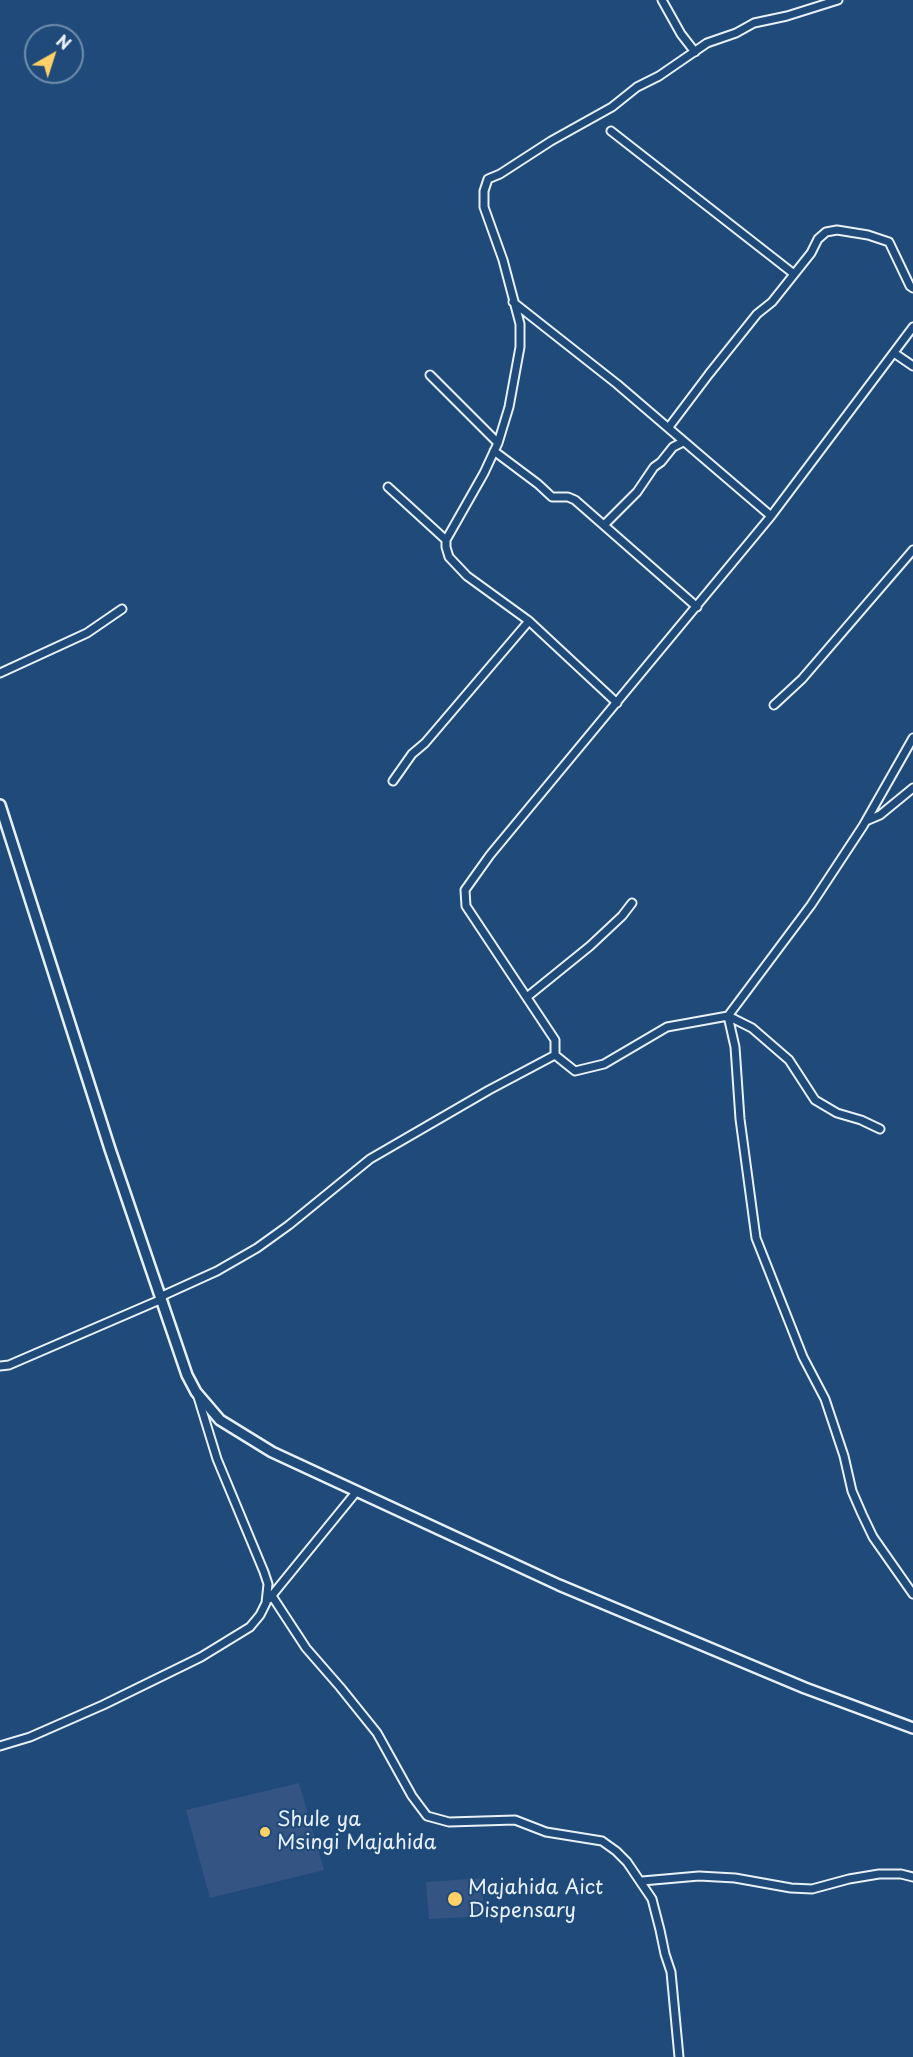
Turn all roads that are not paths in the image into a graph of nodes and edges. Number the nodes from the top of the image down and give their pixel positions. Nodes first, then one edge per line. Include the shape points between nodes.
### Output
1 (662, 0) edge
2 (838, 0) edge
3 (695, 52) junction
4 (611, 131) dead end
5 (794, 274) junction
6 (913, 288) edge
7 (513, 302) junction
8 (913, 327) edge
9 (894, 353) junction
10 (913, 366) edge
11 (430, 375) dead end
12 (669, 427) junction
13 (683, 442) junction
14 (498, 443) junction
15 (494, 451) junction
16 (388, 487) dead end
17 (771, 516) junction
18 (605, 524) junction
19 (446, 540) junction
20 (913, 550) edge
21 (697, 608) junction
22 (122, 609) dead end
23 (529, 621) junction
24 (0, 673) edge
25 (617, 703) junction
26 (774, 705) dead end
27 (913, 738) edge
28 (393, 781) dead end
29 (913, 788) edge
30 (0, 805) edge
31 (866, 821) junction
32 (632, 903) dead end
33 (527, 997) junction
34 (728, 1016) junction
35 (555, 1055) junction
36 (880, 1129) dead end
37 (162, 1297) junction
38 (0, 1366) edge
39 (196, 1392) junction
40 (357, 1491) junction
41 (913, 1594) edge
42 (272, 1596) junction
43 (266, 1603) junction
44 (913, 1728) edge
45 (1, 1745) edge
46 (913, 1877) edge
47 (642, 1881) junction
48 (679, 2057) edge

1 - 3 street
2 - 3 street via 754,23 706,43
3 - 7 street via 488,179 484,207
4 - 5 street
5 - 6 street via 818,239 837,230 889,242
5 - 12 street via 757,314
7 - 12 street
7 - 14 street via 520,324 520,347
8 - 9 street
9 - 10 street
9 - 17 street
11 - 14 street
12 - 13 street
13 - 17 street
13 - 18 street via 673,447
14 - 15 street
15 - 18 street via 552,497 575,500
15 - 19 street
16 - 19 street
17 - 21 street
18 - 21 street
19 - 23 street via 449,557 467,576
20 - 26 street via 802,679
21 - 25 street
22 - 24 street via 87,633
23 - 25 street
23 - 28 street via 412,754
25 - 33 street via 465,890 466,906
27 - 31 street
29 - 31 street via 880,815
30 - 37 street via 110,1149
31 - 34 street via 812,905
32 - 33 street via 590,946
33 - 35 street via 555,1040
34 - 35 street via 667,1027 604,1064 585,1069 575,1071
34 - 36 street via 752,1028 789,1060 815,1100
34 - 41 street via 735,1047 756,1238 803,1357 825,1399 862,1514 873,1537
35 - 37 street via 370,1159 257,1248
37 - 38 street via 77,1337
37 - 39 street
39 - 40 street via 220,1420 235,1430 272,1452
39 - 43 street via 217,1459 264,1572
40 - 42 street
40 - 44 street via 625,1613 805,1689
42 - 43 street
42 - 47 street via 306,1648 377,1733 427,1816 449,1821 515,1820 546,1832 602,1841
43 - 45 street via 250,1627 201,1657 103,1705 30,1737
46 - 47 street via 879,1874 812,1889 699,1876
47 - 48 street via 652,1899 671,1972

